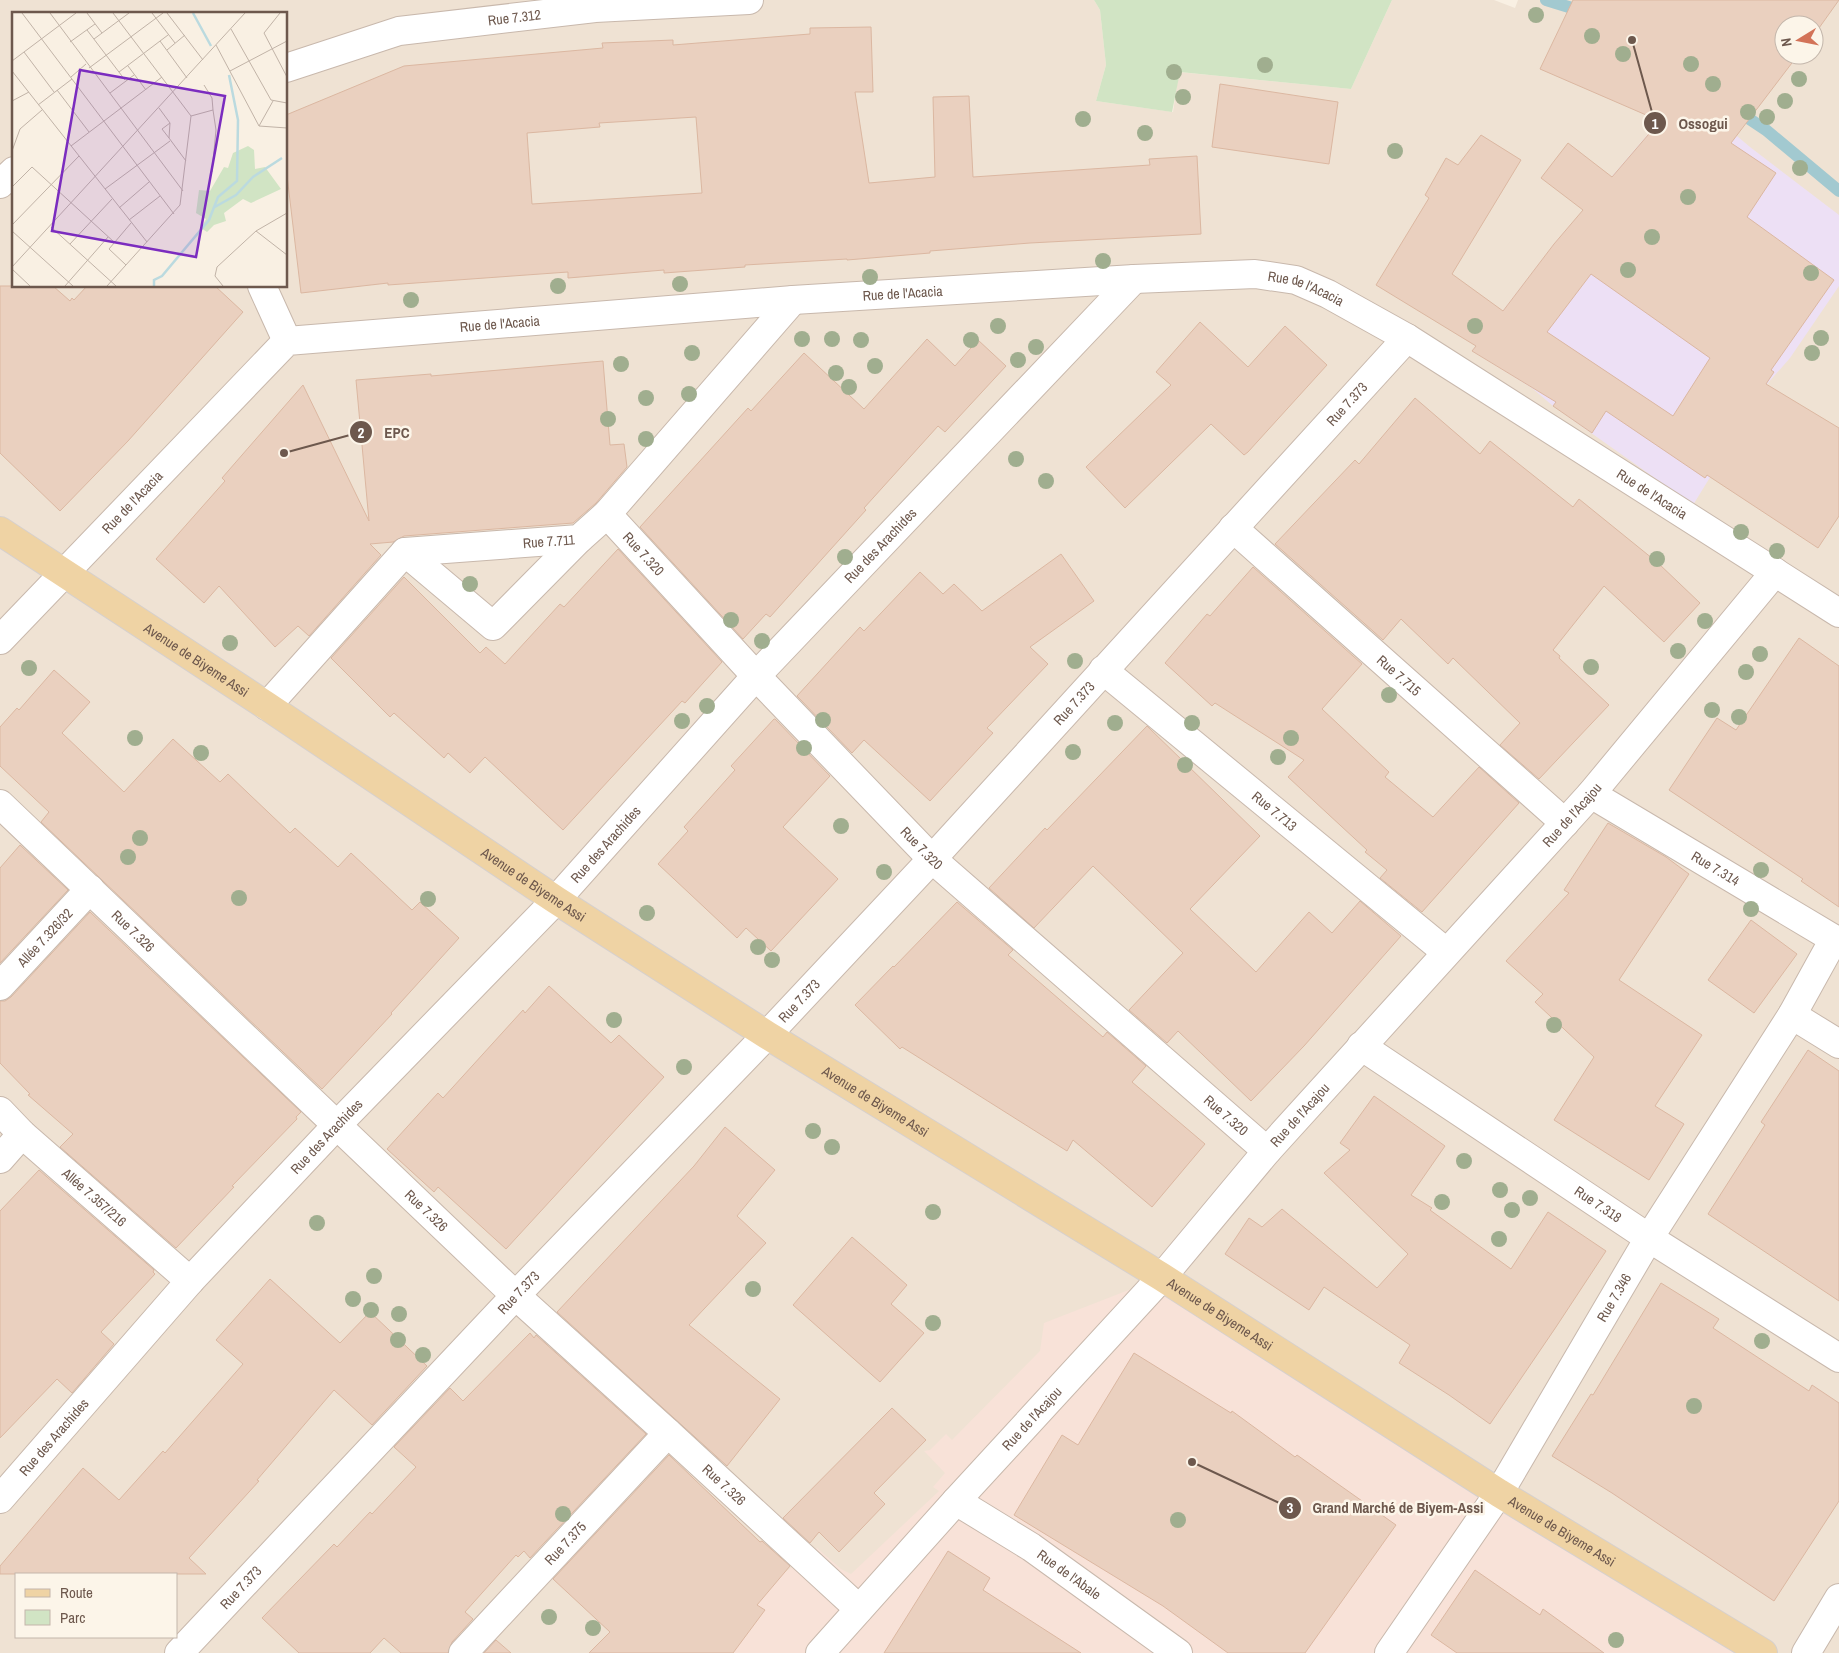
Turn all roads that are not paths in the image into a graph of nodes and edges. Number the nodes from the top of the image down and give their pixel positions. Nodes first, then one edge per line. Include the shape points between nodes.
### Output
1 (750, 0) edge
2 (288, 67) edge
3 (12, 173) edge
4 (0, 184) edge
5 (1134, 279) junction
6 (263, 288) edge
7 (793, 300) junction
8 (1407, 338) junction
9 (287, 341) junction
10 (607, 514) junction
11 (1233, 528) junction
12 (0, 531) edge
13 (579, 540) junction
14 (405, 552) junction
15 (1775, 572) junction
16 (64, 573) junction
17 (1839, 613) edge
18 (0, 640) edge
19 (1103, 670) junction
20 (756, 676) junction
21 (267, 706) junction
22 (1591, 794) junction
23 (0, 804) edge
24 (1565, 823) junction
25 (932, 859) junction
26 (90, 889) junction
27 (556, 900) junction
28 (1837, 940) edge
29 (1446, 952) junction
30 (0, 986) edge
31 (1792, 1015) junction
32 (767, 1035) junction
33 (1839, 1044) edge
34 (1361, 1046) junction
35 (0, 1111) edge
36 (337, 1125) junction
37 (22, 1134) junction
38 (1267, 1151) junction
39 (0, 1159) edge
40 (1649, 1238) junction
41 (1162, 1277) junction
42 (190, 1281) junction
43 (516, 1296) junction
44 (1839, 1358) edge
45 (668, 1433) junction
46 (1499, 1493) junction
47 (0, 1500) edge
48 (956, 1501) junction
49 (1839, 1598) edge
50 (859, 1609) junction
51 (179, 1653) edge
52 (463, 1653) edge
53 (820, 1653) edge
54 (1178, 1653) edge
55 (1388, 1653) edge
56 (1763, 1653) edge
57 (1806, 1653) edge

1 - 2 street, Rue 7.312 via 595,8 400,31
3 - 4 street
5 - 7 street, Rue de l'Acacia
5 - 8 street, Rue de l'Acacia via 1254,274 1296,280
5 - 20 street, Rue des Arachides
6 - 9 street
7 - 9 street, Rue de l'Acacia
7 - 10 street, Rue 7.711
8 - 11 street, Rue 7.373
8 - 15 street, Rue de l'Acacia
9 - 16 street, Rue de l'Acacia
10 - 13 street, Rue 7.711
10 - 20 street, Rue 7.320
11 - 19 street, Rue 7.373
11 - 24 street, Rue 7.715
12 - 16 main road, Avenue de Biyeme Assi
13 - 14 street, Rue 7.711
13 - 14 street via 492,626
14 - 21 street
15 - 17 street, Rue de l'Acacia
15 - 22 street, Rue de l'Acajou
16 - 18 street, Rue de l'Acacia
16 - 21 main road, Avenue de Biyeme Assi
19 - 25 street, Rue 7.373
19 - 29 street, Rue 7.713
20 - 25 street, Rue 7.320
20 - 27 street, Rue des Arachides
21 - 27 main road, Avenue de Biyeme Assi
22 - 24 street, Rue de l'Acajou
22 - 28 street, Rue 7.314
23 - 26 street, Rue 7.326
24 - 29 street, Rue de l'Acajou
25 - 32 street, Rue 7.373
25 - 38 street, Rue 7.320
26 - 30 street, Allée 7.326/32
26 - 36 street, Rue 7.326
27 - 32 main road, Avenue de Biyeme Assi
27 - 36 street, Rue des Arachides
28 - 31 street, Rue 7.346
29 - 34 street, Rue de l'Acajou
31 - 33 street
31 - 40 street, Rue 7.346
32 - 41 main road, Avenue de Biyeme Assi
32 - 43 street, Rue 7.373
34 - 38 street, Rue de l'Acajou
34 - 40 street, Rue 7.318
35 - 37 street, Allée 7.357/216
36 - 42 street, Rue des Arachides
36 - 43 street, Rue 7.326
37 - 39 street
37 - 42 street, Allée 7.357/216
38 - 41 street, Rue de l'Acajou
40 - 44 street, Rue 7.318
40 - 46 street, Rue 7.346
41 - 46 main road, Avenue de Biyeme Assi
41 - 48 street, Rue de l'Acajou
42 - 47 street, Rue des Arachides
43 - 45 street, Rue 7.326
43 - 51 street, Rue 7.373
45 - 50 street, Rue 7.326
45 - 52 street, Rue 7.375
46 - 55 street, Rue 7.346
46 - 56 main road, Avenue de Biyeme Assi
48 - 50 street, Rue de l'Acajou
48 - 54 street, Rue de l'Abale via 1032,1547
49 - 57 street
50 - 53 street, Rue de l'Acajou

